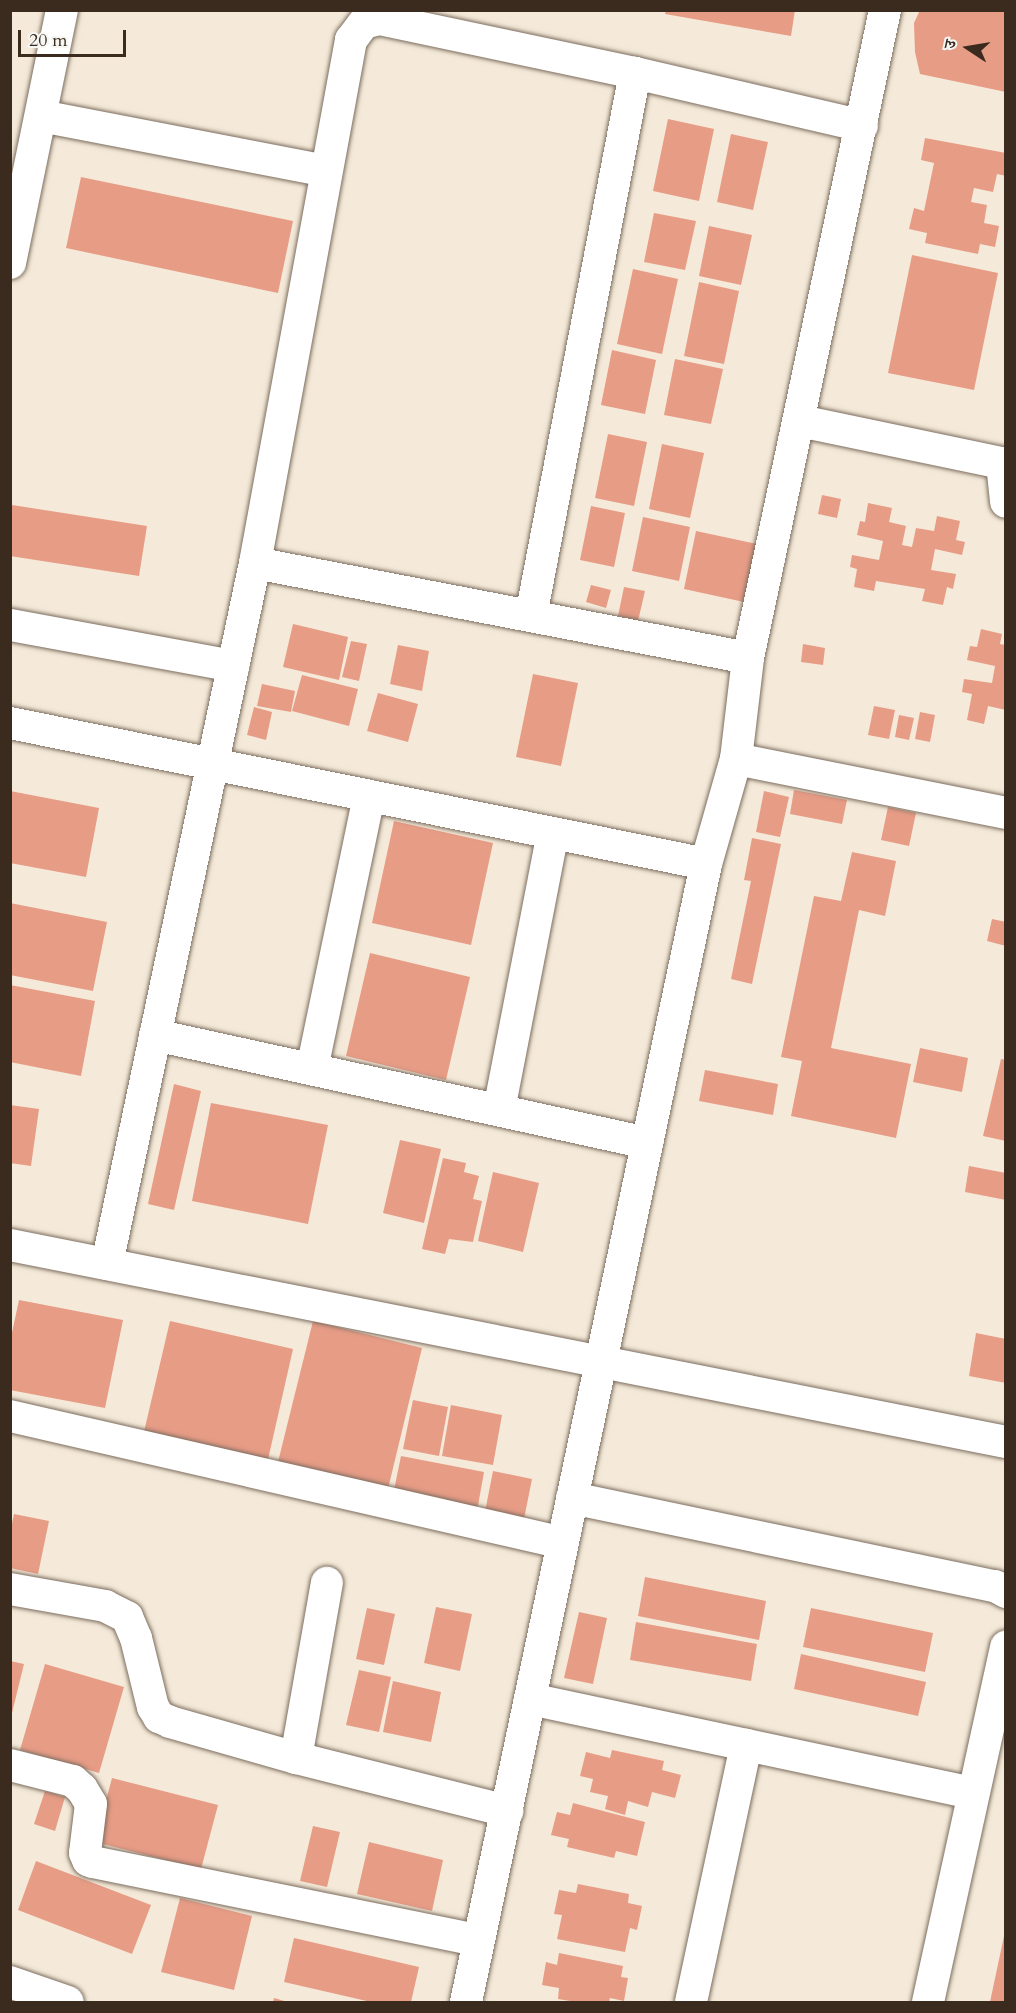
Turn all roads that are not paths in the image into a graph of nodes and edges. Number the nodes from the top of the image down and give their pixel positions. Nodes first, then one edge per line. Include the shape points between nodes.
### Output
1 (63, 10) edge
2 (885, 10) edge
3 (635, 72) junction
4 (41, 116) junction
5 (862, 126) junction
6 (326, 171) junction
7 (10, 263) edge
8 (800, 421) junction
9 (1004, 464) edge
10 (1005, 502) edge
11 (255, 563) junction
12 (531, 616) junction
13 (10, 625) edge
14 (748, 658) junction
15 (233, 666) junction
16 (10, 723) edge
17 (736, 759) junction
18 (212, 764) junction
19 (369, 796) junction
20 (1005, 813) edge
21 (553, 833) junction
22 (706, 864) junction
23 (156, 1035) junction
24 (312, 1069) junction
25 (499, 1110) junction
26 (647, 1143) junction
27 (10, 1245) edge
28 (107, 1264) junction
29 (601, 1361) junction
30 (10, 1416) edge
31 (1005, 1442) edge
32 (572, 1498) junction
33 (563, 1543) junction
34 (327, 1583) dead end
35 (10, 1589) edge
36 (1005, 1592) edge
37 (1005, 1646) edge
38 (530, 1699) junction
39 (746, 1745) junction
40 (296, 1758) junction
41 (10, 1765) edge
42 (973, 1793) junction
43 (507, 1811) junction
44 (478, 1940) junction
45 (10, 1982) edge
46 (68, 2002) edge
47 (466, 2002) edge
48 (692, 2002) edge
49 (928, 2002) edge

1 - 4 street
2 - 5 street
3 - 5 street
3 - 6 street via 379,19 364,23 351,40
3 - 12 street
4 - 6 street
4 - 7 street
5 - 8 street
6 - 11 street
8 - 9 street
8 - 14 street
9 - 10 street
11 - 12 street
11 - 15 street
12 - 14 street
13 - 15 street
14 - 17 street
15 - 18 street
16 - 18 street
17 - 20 street
17 - 22 street
18 - 19 street
18 - 23 street
19 - 21 street
19 - 24 street
21 - 22 street
21 - 25 street
22 - 26 street
23 - 24 street
23 - 28 street
24 - 25 street
25 - 26 street
26 - 29 street
27 - 28 street
28 - 29 street
29 - 31 street
29 - 32 street
30 - 33 street
32 - 33 street
32 - 36 street via 995,1586
33 - 38 street
34 - 40 street
35 - 40 street via 105,1606 127,1617 159,1717
37 - 42 street
38 - 39 street
38 - 43 street
39 - 42 street
39 - 48 street
40 - 43 street
41 - 44 street via 73,1781 82,1790 91,1804 86,1853 93,1862
42 - 49 street
43 - 44 street
44 - 47 street
45 - 46 street

